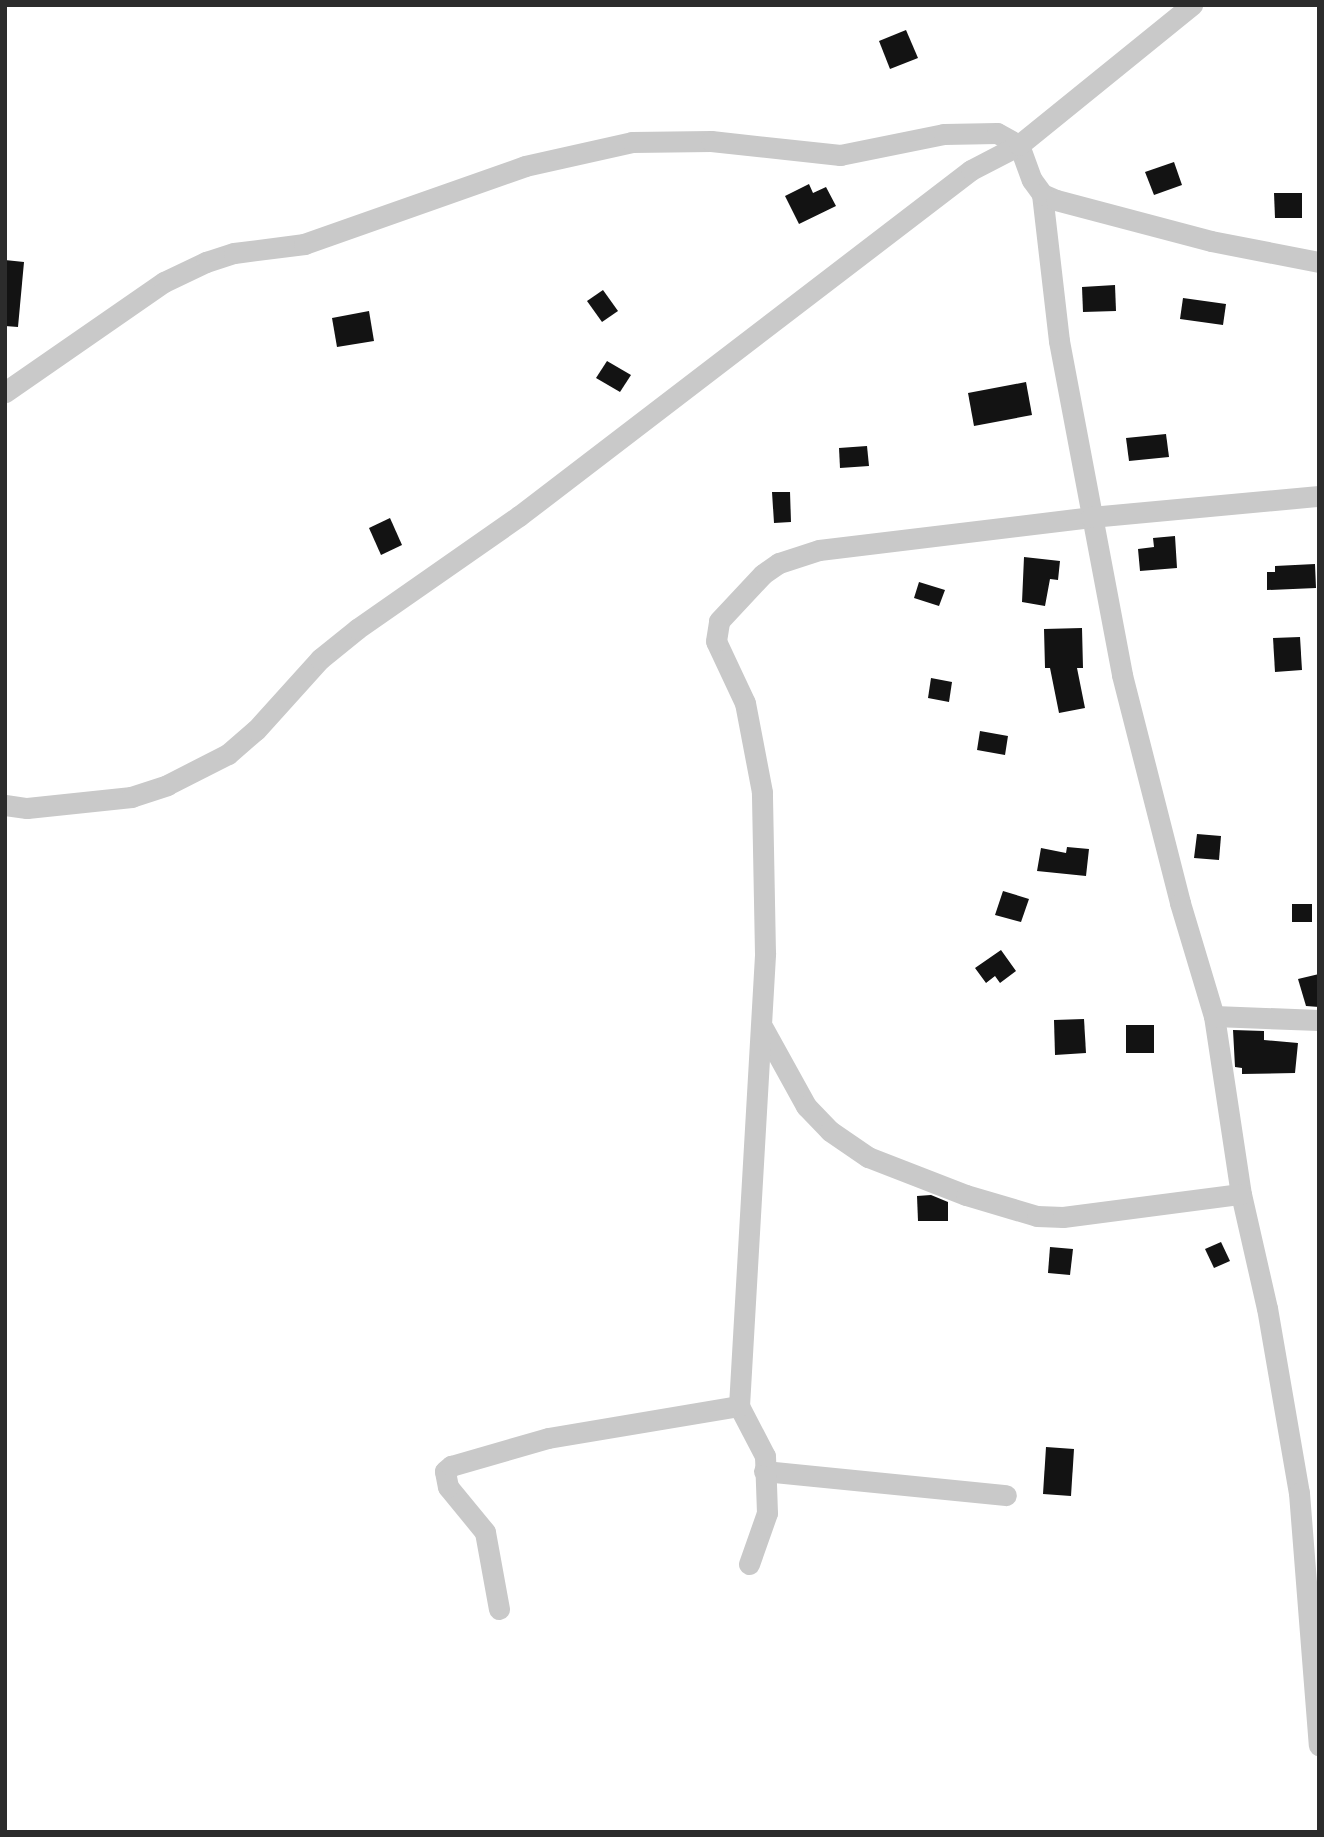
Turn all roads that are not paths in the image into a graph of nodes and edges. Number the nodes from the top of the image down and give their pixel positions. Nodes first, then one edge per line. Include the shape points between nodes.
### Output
1 (1192, 5) edge
2 (1019, 145) junction
3 (1042, 194) junction
4 (1319, 262) edge
5 (5, 392) edge
6 (1319, 496) edge
7 (1091, 517) junction
8 (5, 805) edge
9 (1214, 1016) junction
10 (1319, 1020) edge
11 (762, 1026) junction
12 (1241, 1194) junction
13 (739, 1406) junction
14 (764, 1471) junction
15 (1309, 1493) edge
16 (1006, 1495) dead end
17 (749, 1564) dead end
18 (499, 1609) dead end
19 (1319, 1745) edge

1 - 2 street
2 - 3 street via 1031,180
2 - 5 street via 997,133 975,132 840,155 678,140 583,150 304,244 234,253 182,271
2 - 8 street via 971,170 519,516 357,629 320,659 228,754 167,785 131,797 27,808
3 - 4 street via 1210,241
3 - 7 street via 1059,341
6 - 7 street
7 - 9 street via 1122,675
7 - 11 street via 819,551 779,563 723,614 716,641 745,703 762,792
9 - 10 street
9 - 12 street
11 - 12 street via 806,1106 839,1138 867,1157 966,1195 1037,1216 1063,1217
11 - 13 street
12 - 15 street
13 - 14 street via 765,1456
13 - 18 street via 548,1438 450,1466 445,1471 447,1487 485,1532
14 - 16 street
14 - 17 street via 767,1513
15 - 19 street

